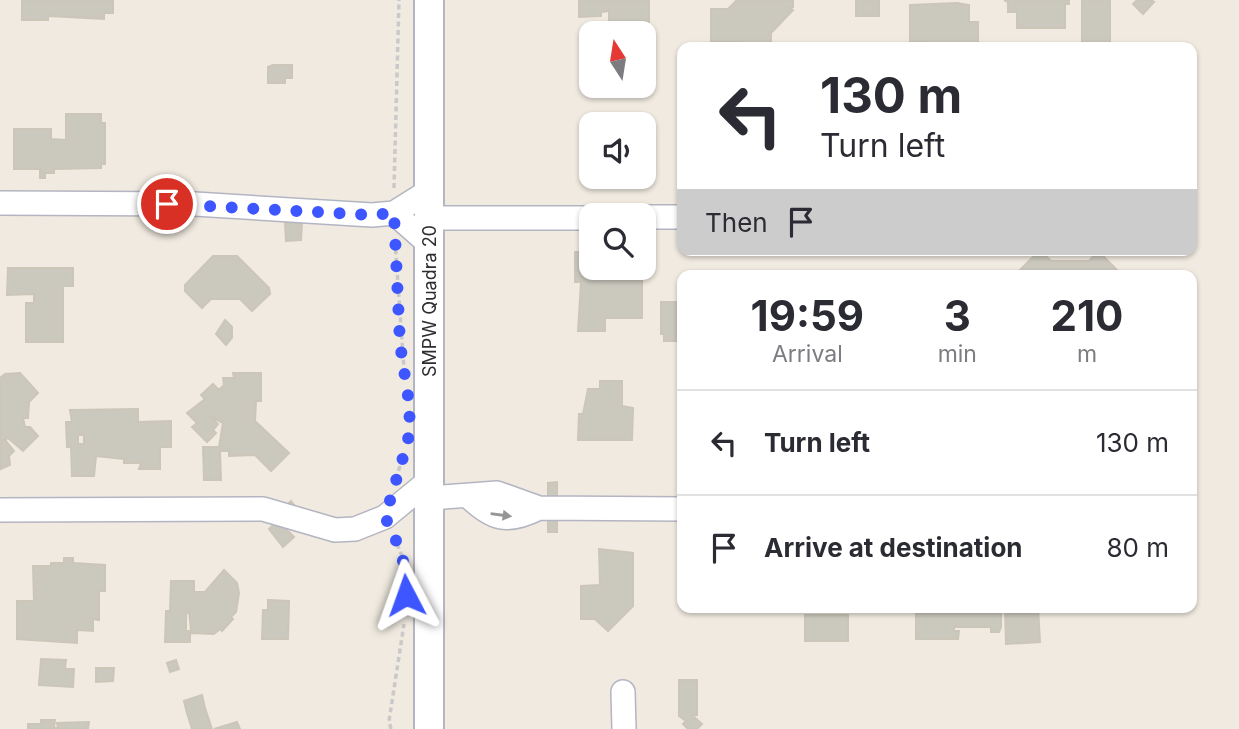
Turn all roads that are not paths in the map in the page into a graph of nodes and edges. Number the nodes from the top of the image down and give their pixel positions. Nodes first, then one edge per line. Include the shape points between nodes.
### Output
1 (429, 0) edge
2 (0, 203) edge
3 (394, 213) junction
4 (429, 217) junction
5 (677, 217) edge
6 (579, 218) edge
7 (656, 218) edge
8 (430, 489) junction
9 (677, 509) edge
10 (0, 510) edge
11 (623, 692) dead end
12 (429, 729) edge
13 (624, 729) edge

1 - 4 street, SMPW Quadra 20
2 - 3 street via 195,204
3 - 4 street
3 - 4 street
4 - 6 street
4 - 8 street, SMPW Quadra 20
5 - 7 street
8 - 9 street via 468,496 508,494 539,509
8 - 10 street via 385,517 355,529 335,530 263,509
8 - 12 street, SMPW Quadra 20
11 - 13 street

